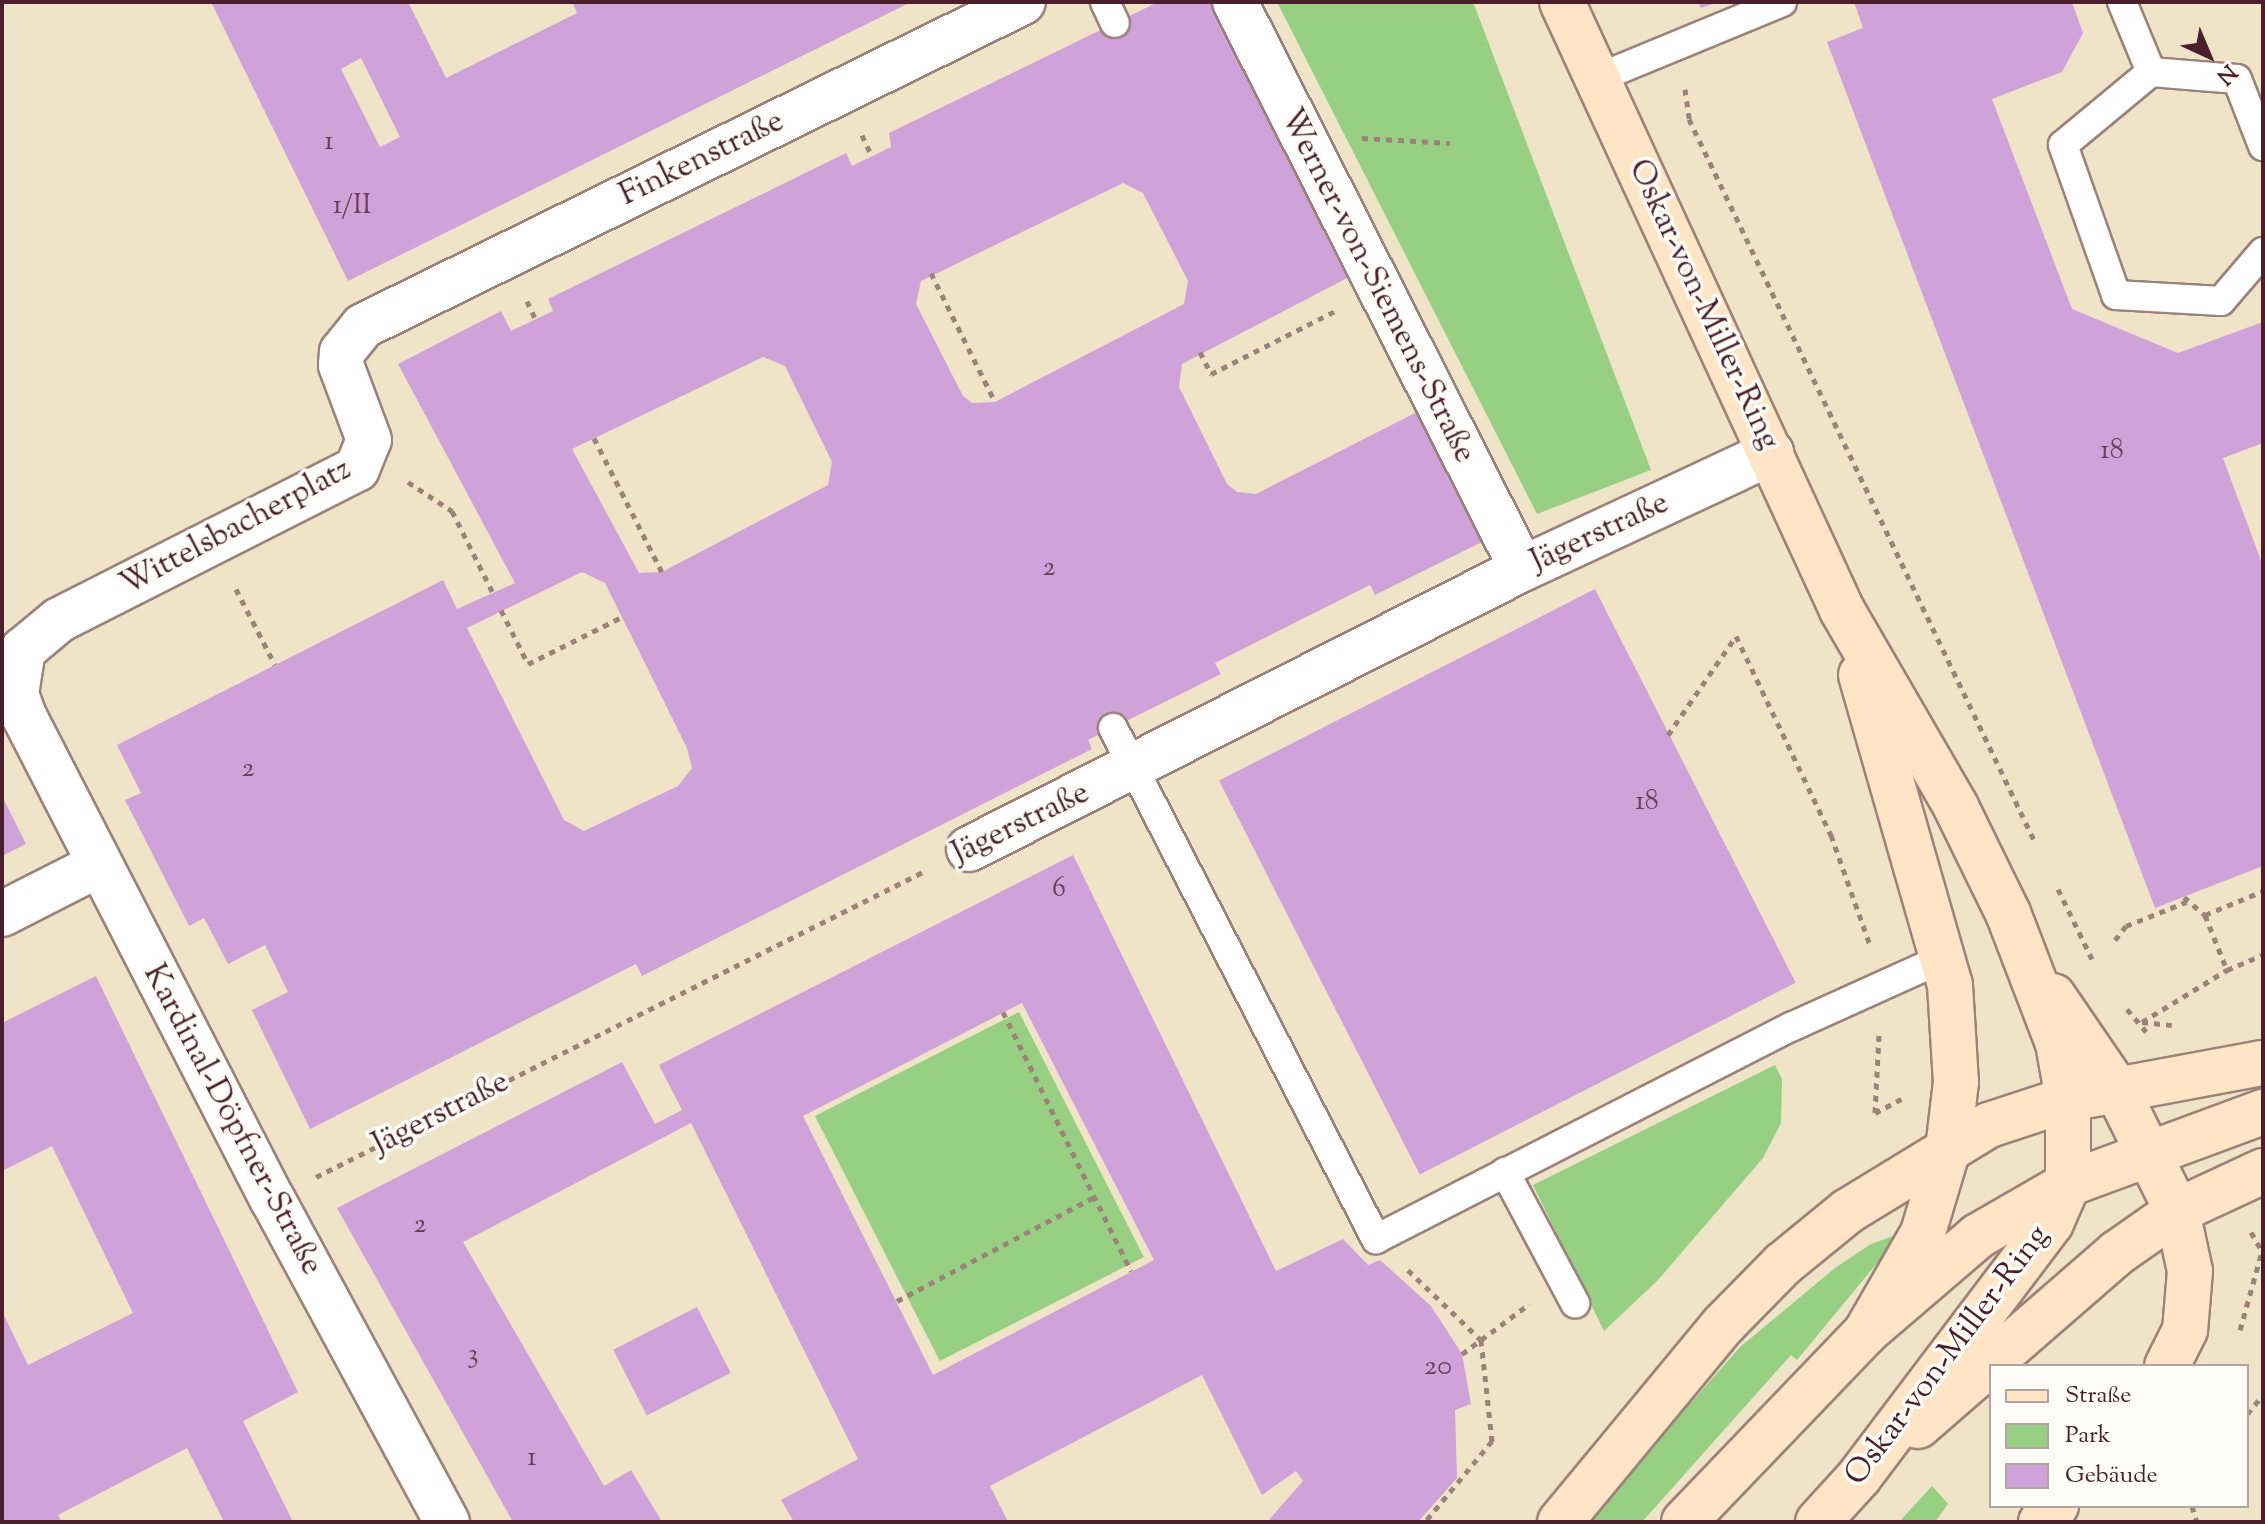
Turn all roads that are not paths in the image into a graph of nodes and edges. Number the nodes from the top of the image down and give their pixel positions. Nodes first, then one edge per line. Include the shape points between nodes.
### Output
1 (1023, 2) edge
2 (1235, 2) edge
3 (1562, 2) edge
4 (1782, 2) edge
5 (2122, 2) edge
6 (2151, 72) junction
7 (1598, 78) junction
8 (2263, 146) edge
9 (2263, 252) edge
10 (381, 316) joint
11 (1771, 453) junction
12 (1522, 569) junction
13 (1842, 610) junction
14 (24, 716) joint
15 (1113, 728) dead end
16 (1134, 769) junction
17 (969, 849) road end
18 (98, 865) junction
19 (2, 914) edge
20 (1944, 958) junction
21 (2032, 969) junction
22 (2263, 1063) edge
23 (2116, 1088) junction
24 (2068, 1099) junction
25 (2263, 1112) edge
26 (1948, 1149) junction
27 (2148, 1153) junction
28 (2263, 1171) edge
29 (1505, 1172) junction
30 (2068, 1184) junction
31 (2177, 1211) junction
32 (1568, 1291) road end
33 (1866, 1332) junction
34 (1989, 1364) edge
35 (1989, 1364) edge
36 (2168, 1364) edge
37 (1859, 1477) junction
38 (447, 1522) edge
39 (1560, 1522) edge
40 (1684, 1522) edge
41 (1818, 1522) edge

1 - 10 street, Finkenstraße
2 - 12 street, Werner-von-Siemens-Straße
3 - 7 main road, Oskar-von-Miller-Ring
4 - 7 lane
5 - 6 lane
6 - 8 lane via 2237,79
6 - 9 lane via 2063,145 2116,295 2221,301
7 - 11 main road, Oskar-von-Miller-Ring
10 - 14 street, Wittelsbacherplatz via 350,337 342,352 341,365 366,423 367,455 340,480 37,634 23,650 17,672
11 - 12 street, Jägerstraße
11 - 13 main road, Oskar-von-Miller-Ring
12 - 16 street, Jägerstraße
13 - 20 main road, Oskar-von-Miller-Ring
13 - 21 main road, Oskar-von-Miller-Ring via 1956,807
14 - 18 street, Kardinal-Döpfner-Straße
15 - 16 lane
16 - 17 street, Jägerstraße
16 - 29 lane via 1376,1239
18 - 19 street
18 - 38 street, Kardinal-Döpfner-Straße
20 - 26 main road, Oskar-von-Miller-Ring via 1956,1070
20 - 29 lane
21 - 23 main road, Oskar-von-Miller-Ring via 2086,1037
21 - 24 main road, Oskar-von-Miller-Ring via 2058,1043
22 - 23 main road
23 - 24 main road
23 - 27 main road, Oskar-von-Miller-Ring
24 - 26 main road via 1989,1125
24 - 30 main road, Oskar-von-Miller-Ring
25 - 27 main road
26 - 33 main road, Oskar-von-Miller-Ring via 1923,1233
26 - 39 main road via 1848,1211 1783,1264 1723,1325
27 - 30 main road
27 - 31 main road, Oskar-von-Miller-Ring
28 - 31 main road
29 - 32 lane
30 - 33 main road, Oskar-von-Miller-Ring via 1978,1236
30 - 37 main road, Oskar-von-Miller-Ring via 2024,1261
31 - 35 main road via 2117,1253
31 - 36 main road, Oskar-von-Miller-Ring via 2190,1271 2185,1330
33 - 40 main road, Oskar-von-Miller-Ring
34 - 37 main road
37 - 41 main road, Oskar-von-Miller-Ring

